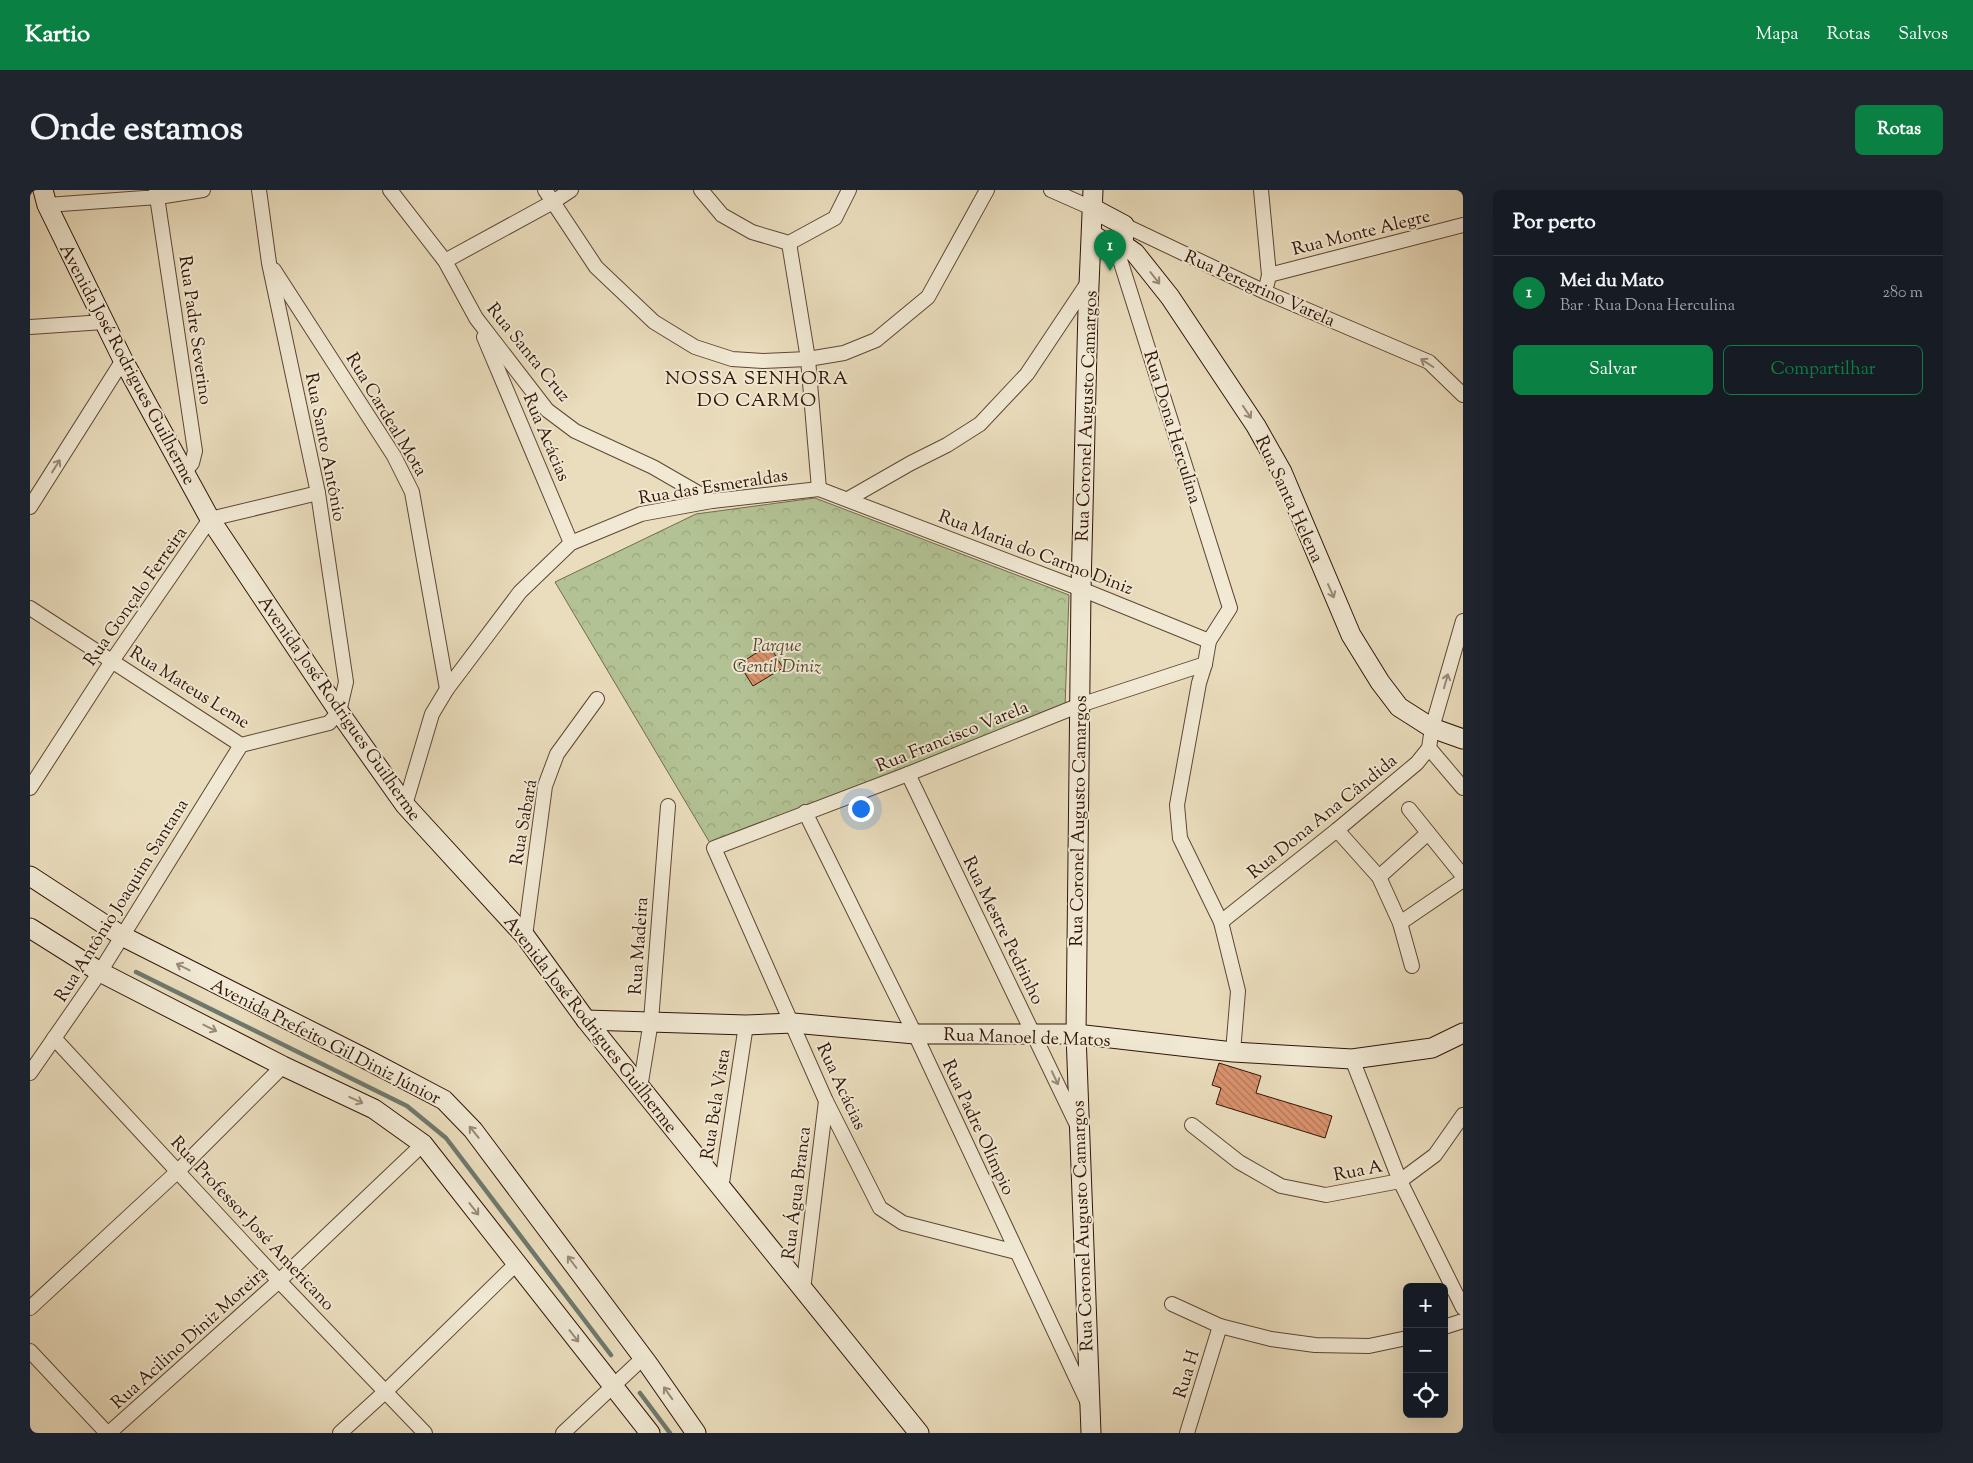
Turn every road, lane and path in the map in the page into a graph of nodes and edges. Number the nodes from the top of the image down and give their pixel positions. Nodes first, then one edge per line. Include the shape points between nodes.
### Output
1 (202, 190) edge
2 (259, 190) edge
3 (390, 190) edge
4 (545, 190) edge
5 (571, 190) edge
6 (701, 190) edge
7 (849, 190) edge
8 (987, 190) edge
9 (1050, 190) edge
10 (1261, 190) edge
11 (157, 194) edge
12 (45, 198) edge
13 (1094, 199) edge
14 (553, 202) junction
15 (1463, 225) edge
16 (1147, 236) junction
17 (1116, 238) junction
18 (788, 243) junction
19 (445, 262) junction
20 (269, 263) junction
21 (1269, 275) junction
22 (1090, 280) junction
23 (1265, 292) junction
24 (476, 318) junction
25 (104, 322) junction
26 (30, 327) edge
27 (808, 359) junction
28 (123, 360) junction
29 (1463, 395) edge
30 (184, 473) junction
31 (819, 489) junction
32 (318, 493) junction
33 (848, 499) junction
34 (712, 501) junction
35 (31, 504) edge
36 (210, 519) junction
37 (571, 543) junction
38 (1081, 589) junction
39 (30, 608) edge
40 (1463, 621) edge
41 (1209, 641) junction
42 (112, 661) junction
43 (1205, 664) junction
44 (447, 689) junction
45 (596, 699) dead end
46 (1080, 705) junction
47 (339, 712) junction
48 (1432, 728) junction
49 (1463, 740) edge
50 (241, 745) junction
51 (1429, 748) junction
52 (908, 774) junction
53 (30, 788) edge
54 (1463, 788) edge
55 (405, 805) junction
56 (668, 806) dead end
57 (1409, 809) dead end
58 (805, 812) junction
59 (1337, 830) junction
60 (1428, 832) junction
61 (714, 848) joint
62 (30, 876) edge
63 (1463, 876) edge
64 (1379, 877) junction
65 (1463, 880) edge
66 (1221, 922) junction
67 (1400, 923) junction
68 (30, 928) edge
69 (122, 936) junction
70 (525, 936) junction
71 (1412, 966) dead end
72 (100, 972) junction
73 (586, 1020) junction
74 (651, 1021) junction
75 (793, 1023) junction
76 (746, 1025) junction
77 (915, 1034) junction
78 (1034, 1034) junction
79 (1076, 1034) junction
80 (1463, 1034) edge
81 (54, 1038) junction
82 (1233, 1052) junction
83 (1352, 1059) junction
84 (283, 1066) junction
85 (30, 1073) edge
86 (640, 1088) junction
87 (826, 1101) junction
88 (1463, 1116) edge
89 (1192, 1125) dead end
90 (1079, 1130) junction
91 (423, 1144) junction
92 (178, 1171) junction
93 (1400, 1181) junction
94 (721, 1189) junction
95 (1016, 1252) junction
96 (517, 1263) junction
97 (280, 1281) junction
98 (803, 1290) junction
99 (1172, 1304) dead end
100 (30, 1308) edge
101 (1463, 1308) edge
102 (1463, 1321) edge
103 (1220, 1326) junction
104 (1448, 1326) edge
105 (1403, 1339) edge
106 (30, 1351) edge
107 (643, 1358) junction
108 (614, 1386) junction
109 (386, 1391) junction
110 (1090, 1406) junction
111 (913, 1431) edge
112 (108, 1433) edge
113 (340, 1433) edge
114 (424, 1433) edge
115 (563, 1433) edge
116 (650, 1433) edge
117 (696, 1433) edge
118 (1091, 1433) edge
119 (1187, 1433) edge

1 - 11 street
2 - 20 street, Rua Santo Antônio
3 - 19 street, Rua Santa Cruz
4 - 14 street
5 - 14 street
6 - 18 street via 722,215 752,232
7 - 18 street via 835,218
8 - 27 street via 928,297 876,340 844,353
9 - 13 street
10 - 21 street
11 - 12 street
11 - 30 street, Rua Padre Severino via 195,451 192,463
12 - 25 street, Avenida José Rodrigues Guilherme
13 - 17 street, Rua Coronel Augusto Camargos
14 - 19 street
14 - 27 street via 596,267 654,322 695,347 732,359
15 - 21 street, Rua Monte Alegre
16 - 17 street, Rua Peregrino Varela
16 - 17 street via 1143,246
16 - 23 street, Rua Peregrino Varela
17 - 22 street, Rua Coronel Augusto Camargos
17 - 41 street, Rua Dona Herculina via 1230,608
17 -> 48 street, Rua Santa Helena via 1170,298 1256,426 1282,472 1352,635 1380,682 1399,707
18 - 27 street
19 - 24 street, Rua Santa Cruz
20 - 32 street, Rua Santo Antônio
20 - 44 street, Rua Cardeal Mota via 394,456 412,492
21 - 23 street
22 - 33 street via 1027,374 980,424
22 - 38 street, Rua Coronel Augusto Camargos
29 -> 23 street, Rua Peregrino Varela via 1429,362
24 - 34 street, Rua Santa Cruz via 547,410 575,431 653,467
24 - 37 street, Rua Acácias
25 - 26 street
25 - 28 street, Avenida José Rodrigues Guilherme
27 - 31 street
28 - 30 street, Avenida José Rodrigues Guilherme
35 -> 28 street
30 - 36 street, Avenida José Rodrigues Guilherme
31 - 33 street, Rua das Esmeraldas
31 - 34 street, Rua das Esmeraldas
32 - 36 street, Rua Gonçalo Ferreira
32 - 47 street, Rua Santo Antônio via 346,682
33 - 38 street, Rua Maria do Carmo Diniz
34 - 37 street, Rua das Esmeraldas via 641,514
36 - 42 street, Rua Gonçalo Ferreira
36 - 47 street, Avenida José Rodrigues Guilherme
37 - 44 street, Rua das Esmeraldas via 520,592
38 - 41 street, Rua Maria do Carmo Diniz
38 - 46 street, Rua Coronel Augusto Camargos
39 - 42 street, Rua Mateus Leme
48 -> 40 street
41 - 43 street
42 - 50 street, Rua Mateus Leme
42 - 53 street, Rua Gonçalo Ferreira
43 - 46 street, Rua Francisco Varela
43 - 66 street via 1177,805 1180,838
44 - 55 street, Rua das Esmeraldas via 432,714
45 - 70 street, Rua Sabará via 557,754 545,786
46 - 52 street, Rua Francisco Varela
46 - 79 street, Rua Coronel Augusto Camargos
47 - 50 street, Rua Mateus Leme via 329,722
47 - 55 street, Avenida José Rodrigues Guilherme
48 - 49 street, Rua Santa Helena
48 - 51 street
50 - 69 street, Rua Antônio Joaquim Santana
51 - 54 street
51 - 59 street, Rua Dona Ana Cândida via 1417,763
52 - 58 street, Rua Francisco Varela
52 - 78 street, Rua Mestre Pedrinho
55 - 70 street, Avenida José Rodrigues Guilherme
56 - 74 street, Rua Madeira
57 - 60 street
58 - 61 street, Rua Francisco Varela
58 - 77 street, Rua Padre Olímpio
59 - 64 street
59 - 66 street, Rua Dona Ana Cândida
60 - 63 street
60 - 64 street
61 - 75 street, Rua Acácias
62 - 69 street, Avenida Prefeito Gil Diniz Júnior
64 - 67 street
65 - 67 street
66 - 82 street via 1238,990
67 - 71 street
68 - 72 street
69 - 72 street, Rua Antônio Joaquim Santana
107 -> 69 street, Avenida Prefeito Gil Diniz Júnior via 472,1130 444,1100
70 - 73 street, Avenida José Rodrigues Guilherme
72 - 81 street, Rua Antônio Joaquim Santana
72 -> 84 street
73 - 74 street, Rua Manoel de Matos
73 - 86 street, Avenida José Rodrigues Guilherme
74 - 76 street, Rua Manoel de Matos
74 - 86 street, Rua Madeira
75 - 76 street, Rua Manoel de Matos
75 - 77 street, Rua Manoel de Matos
75 - 87 street, Rua Acácias
76 - 94 street, Rua Bela Vista
77 - 78 street, Rua Manoel de Matos
77 - 95 street, Rua Padre Olímpio
78 - 79 street, Rua Manoel de Matos
78 -> 90 street, Rua Mestre Pedrinho
79 - 82 street, Rua Manoel de Matos
79 - 90 street, Rua Coronel Augusto Camargos
80 - 83 street, Rua Manoel de Matos via 1432,1048
81 - 85 street, Rua Antônio Joaquim Santana
81 - 92 street, Rua Professor José Americano
82 - 83 street, Rua Manoel de Matos
83 - 93 street
84 -> 91 street via 374,1109
84 - 92 street
86 - 94 street, Avenida José Rodrigues Guilherme
87 - 95 street, Rua Acácias via 880,1208 903,1223
87 - 98 street, Rua Água Branca
88 - 93 street, Rua A via 1435,1155
89 - 93 street, Rua A via 1239,1162 1281,1186 1326,1195
90 - 110 street, Rua Coronel Augusto Camargos
91 -> 96 street
91 - 97 street, Rua Acilino Diniz Moreira
92 - 97 street, Rua Professor José Americano
92 - 100 street
93 - 101 street
94 - 98 street, Avenida José Rodrigues Guilherme
95 - 110 street, Rua Padre Olímpio
96 -> 108 street
96 - 109 street
97 - 109 street, Rua Professor José Americano
97 - 112 street, Rua Acilino Diniz Moreira
98 - 111 street, Avenida José Rodrigues Guilherme
99 - 103 street
102 - 104 street
103 - 105 street via 1271,1339 1315,1345 1368,1346
103 - 119 street, Rua H
106 - 112 street
107 - 108 street
117 -> 107 street, Avenida Prefeito Gil Diniz Júnior
108 - 115 street
108 - 116 street
109 - 113 street
109 - 114 street, Rua Professor José Americano
110 - 118 street, Rua Coronel Augusto Camargos

